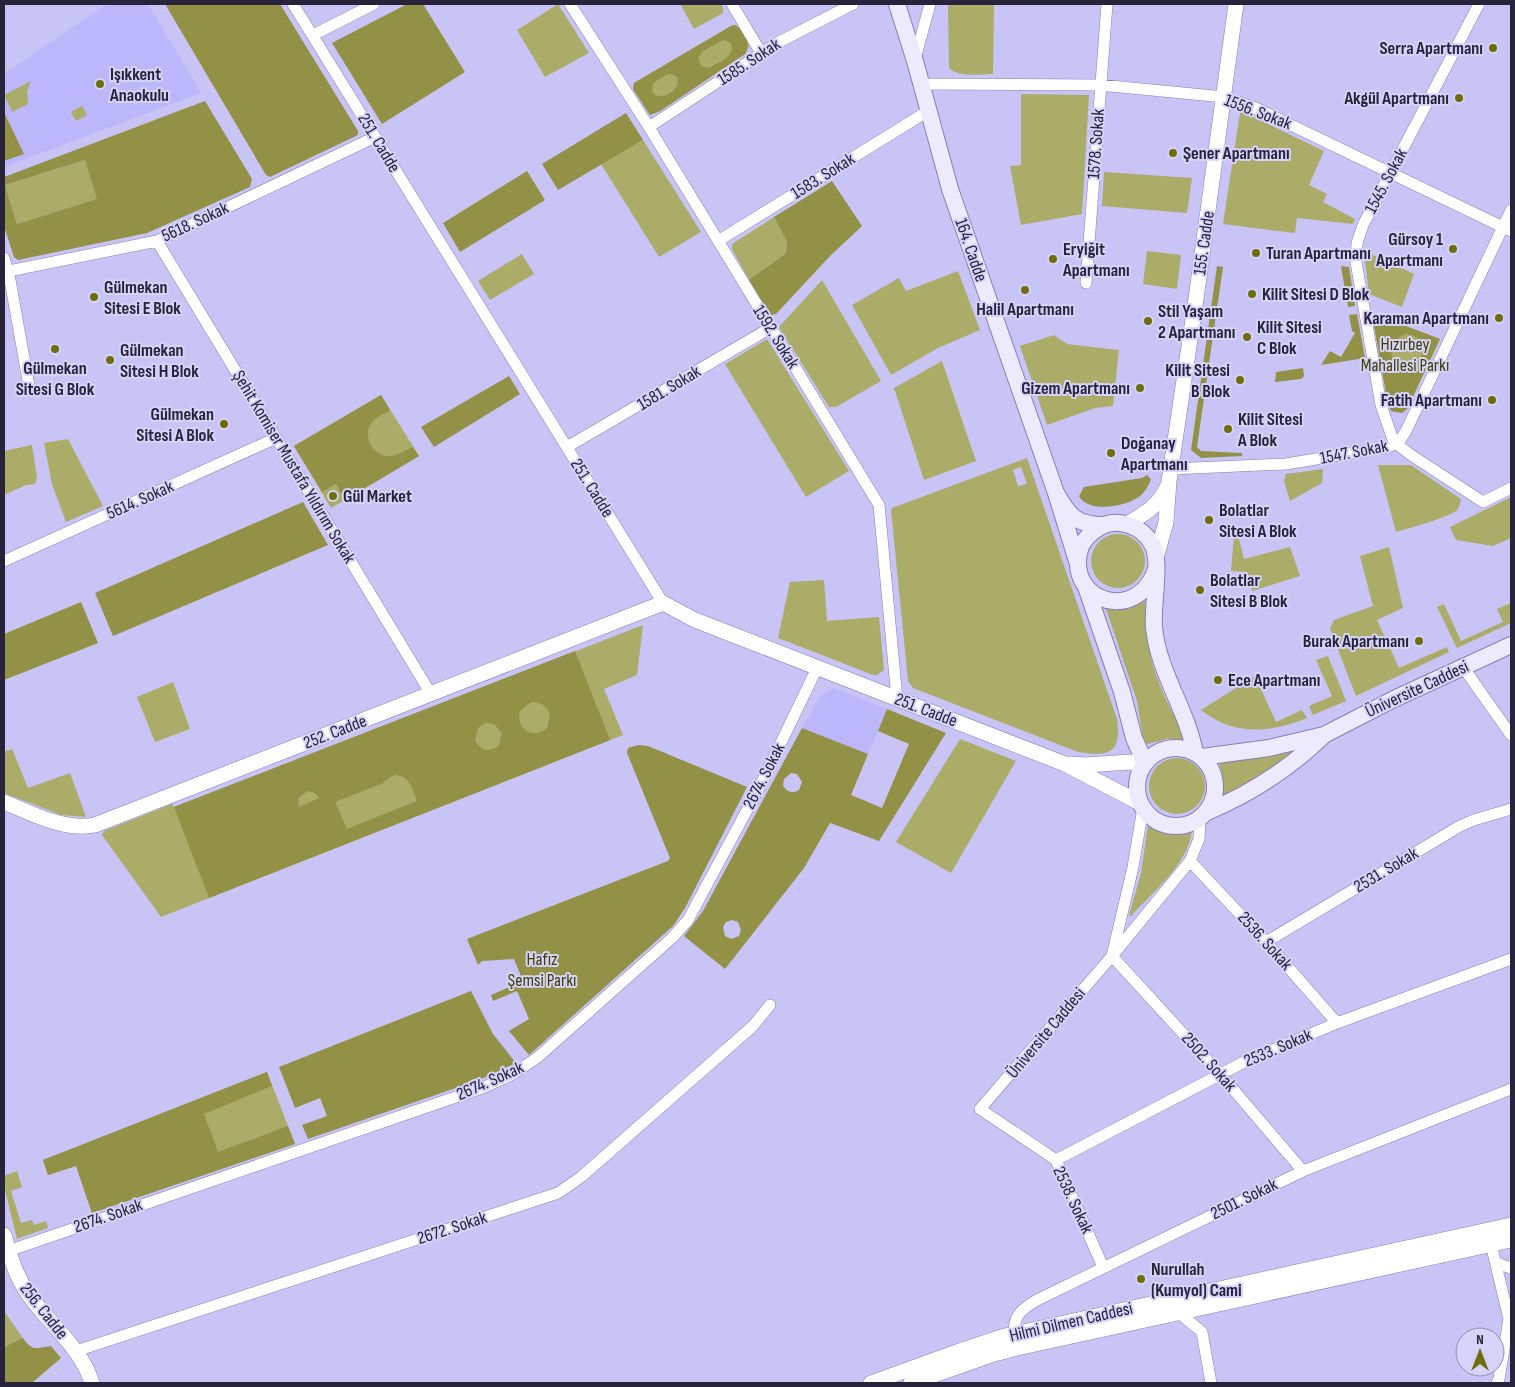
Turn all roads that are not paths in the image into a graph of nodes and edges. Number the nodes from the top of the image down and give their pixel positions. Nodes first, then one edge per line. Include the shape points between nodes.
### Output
1 (293, 4) edge
2 (374, 4) edge
3 (570, 4) edge
4 (732, 4) edge
5 (853, 4) edge
6 (897, 4) edge
7 (930, 4) edge
8 (1106, 4) edge
9 (1236, 4) edge
10 (1479, 4) edge
11 (314, 35) junction
12 (761, 53) junction
13 (915, 61) junction
14 (921, 84) junction
15 (1100, 85) junction
16 (1224, 97) junction
17 (928, 111) junction
18 (649, 127) junction
19 (374, 137) junction
20 (1390, 172) junction
21 (1511, 210) edge
22 (1507, 229) edge
23 (157, 241) junction
24 (718, 241) junction
25 (4, 258) edge
26 (6, 272) edge
27 (1086, 284) dead end
28 (770, 328) junction
29 (29, 386) dead end
30 (276, 438) junction
31 (1397, 444) junction
32 (567, 447) junction
33 (1170, 475) junction
34 (1511, 488) edge
35 (1056, 493) junction
36 (1127, 524) junction
37 (1104, 525) junction
38 (4, 561) edge
39 (1077, 563) junction
40 (1156, 563) junction
41 (1086, 587) junction
42 (663, 603) junction
43 (1511, 645) edge
44 (1464, 667) junction
45 (817, 668) junction
46 (431, 694) junction
47 (897, 699) junction
48 (1324, 734) junction
49 (1511, 736) edge
50 (1198, 755) junction
51 (1064, 764) junction
52 (1144, 764) junction
53 (4, 802) edge
54 (1142, 806) junction
55 (1511, 809) edge
56 (1204, 815) junction
57 (1190, 861) junction
58 (1266, 942) junction
59 (1112, 956) junction
60 (1511, 959) edge
61 (770, 1005) dead end
62 (1337, 1023) junction
63 (1220, 1074) junction
64 (1511, 1089) edge
65 (980, 1109) joint
66 (1056, 1160) junction
67 (1303, 1171) junction
68 (1511, 1225) edge
69 (4, 1234) edge
70 (1511, 1240) edge
71 (1491, 1244) junction
72 (8, 1251) junction
73 (1496, 1263) junction
74 (1104, 1267) junction
75 (1511, 1268) edge
76 (1178, 1312) junction
77 (1016, 1341) junction
78 (76, 1351) junction
79 (92, 1383) edge
80 (870, 1383) edge
81 (911, 1383) edge
82 (1211, 1383) edge
83 (1497, 1383) edge

1 - 11 street, 251. Cadde
2 - 11 street
3 - 18 street, 1592. Sokak
4 - 12 street
5 - 12 street, 1585. Sokak
6 - 13 main road, 164. Cadde
7 - 13 street
8 - 15 street, 1578. Sokak
9 - 16 street, 155. Cadde
10 - 20 street, 1545. Sokak
11 - 19 street, 251. Cadde
12 - 18 street, 1585. Sokak
13 - 14 main road, 164. Cadde
14 - 15 street, 1556. Sokak
14 - 17 main road, 164. Cadde
15 - 16 street, 1556. Sokak
15 - 27 street, 1578. Sokak
16 - 20 street, 1556. Sokak via 1258,109
16 - 33 street, 155. Cadde
17 - 24 street, 1583. Sokak
17 - 35 main road, 164. Cadde via 950,189
18 - 24 street, 1592. Sokak
19 - 23 street, 5618. Sokak
19 - 32 street, 251. Cadde
20 - 22 street, 1556. Sokak
20 - 31 street, 1545. Sokak via 1363,225 1356,252 1383,414
21 - 22 street, 1547. Sokak
22 - 31 street, 1547. Sokak
23 - 26 street, 5618. Sokak
23 - 30 street, Şehit Komiser Mustafa Yıldırım Sokak
24 - 28 street, 1592. Sokak
25 - 26 street
26 - 29 street
28 - 32 street, 1581. Sokak
28 - 47 street, 1592. Sokak via 879,505
30 - 38 street, 5614. Sokak
30 - 46 street, Şehit Komiser Mustafa Yıldırım Sokak
31 - 33 street, 1547. Sokak via 1286,464
31 - 34 street, 1545. Sokak via 1483,502
32 - 42 street, 251. Cadde
33 - 36 street, 155. Cadde via 1163,495 1154,507
33 - 40 street, 155. Cadde via 1166,522
35 - 37 main road, 164. Cadde via 1076,520
35 - 39 main road, 164. Cadde
36 - 37 main road
36 - 40 main road via 1147,536 1153,546
37 - 39 main road via 1085,539
39 - 41 main road
40 - 41 main road via 1152,580 1134,598 1108,601
40 - 50 main road via 1154,610 1157,645 1167,680
41 - 52 main road
42 - 45 street, 251. Cadde via 695,620
42 - 46 street, 252. Cadde
43 - 44 main road, Üniversite Caddesi
44 - 48 main road, Üniversite Caddesi
44 - 49 street
45 - 47 street, 251. Cadde
45 - 72 street, 2674. Sokak via 688,920 672,938 528,1065 482,1088
46 - 53 street, 252. Cadde via 95,825 57,822
47 - 51 street, 251. Cadde
48 - 50 main road, Üniversite Caddesi via 1269,748
48 - 56 main road, Üniversite Caddesi via 1292,763 1261,784
50 - 52 main road via 1182,748 1171,748 1152,756
50 - 56 main road via 1209,764 1216,785 1211,805
51 - 52 street, 251. Cadde
51 - 54 street, 251. Cadde
52 - 54 main road via 1136,786
54 - 56 main road via 1150,817 1172,826 1184,826
54 - 59 street, Üniversite Caddesi via 1133,867
55 - 58 street, 2531. Sokak via 1460,826
56 - 57 street, Üniversite Caddesi
57 - 58 street, 2536. Sokak
57 - 59 street, Üniversite Caddesi
58 - 62 street, 2536. Sokak
59 - 63 street, 2502. Sokak
59 - 65 street, Üniversite Caddesi
60 - 62 street, 2533. Sokak
61 - 78 street, 2672. Sokak via 753,1026 581,1178 558,1193
62 - 63 street, 2533. Sokak
63 - 66 street, 2533. Sokak
63 - 67 street, 2502. Sokak
64 - 67 street, 2501. Sokak
65 - 66 street, 2538. Sokak
66 - 74 street, 2538. Sokak
67 - 74 street, 2501. Sokak
68 - 77 street, Hilmi Dilmen Caddesi
69 - 72 street, 256. Cadde
70 - 71 street, Hilmi Dilmen Caddesi
71 - 73 street
71 - 76 street, Hilmi Dilmen Caddesi
72 - 78 street, 256. Cadde via 23,1287
73 - 75 street
73 - 83 street via 1509,1319
74 - 77 street, 2501. Sokak via 1024,1308 1015,1320
76 - 77 street, Hilmi Dilmen Caddesi
76 - 82 street via 1202,1332
77 - 80 street, Hilmi Dilmen Caddesi via 965,1349
77 - 81 street, Hilmi Dilmen Caddesi via 994,1354
78 - 79 street, 256. Cadde

